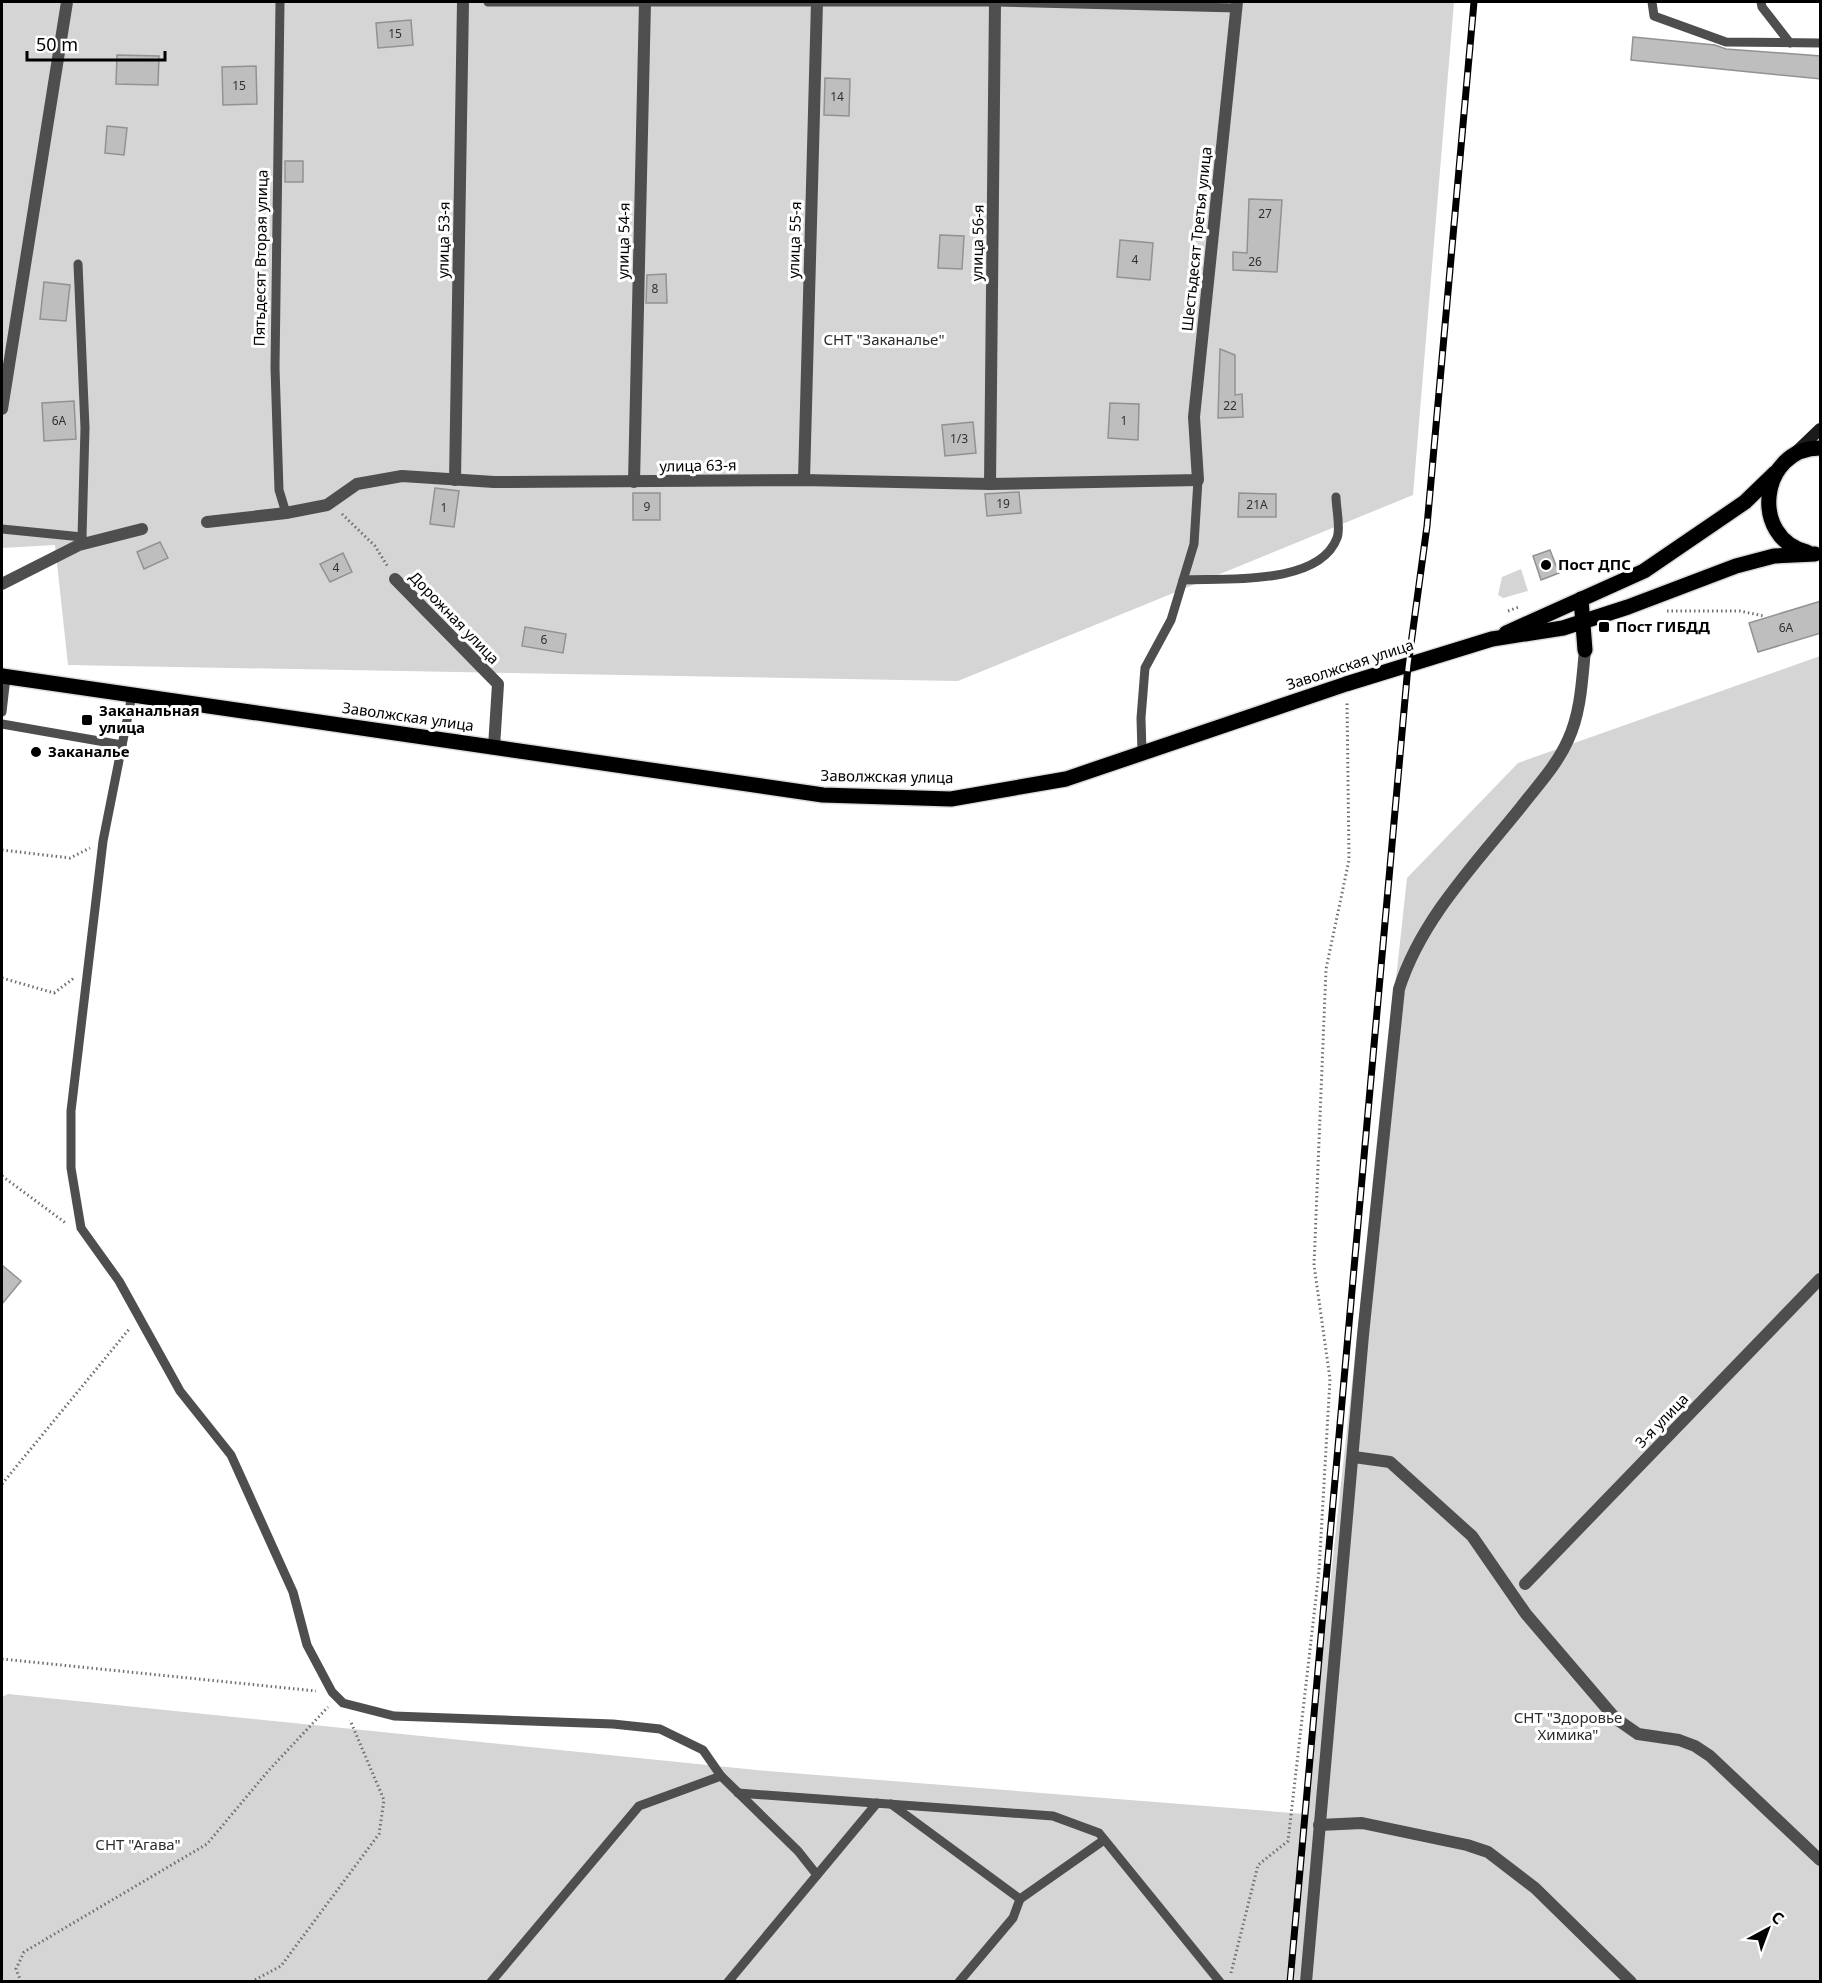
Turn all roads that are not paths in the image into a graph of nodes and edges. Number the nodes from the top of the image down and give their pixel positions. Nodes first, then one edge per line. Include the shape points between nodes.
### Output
1 (67, 2) edge
2 (280, 2) edge
3 (463, 2) edge
4 (488, 2) edge
5 (645, 2) edge
6 (817, 2) edge
7 (995, 2) edge
8 (1652, 2) edge
9 (1761, 2) edge
10 (1237, 4) edge
11 (1790, 43) junction
12 (1821, 43) edge
13 (78, 264) dead end
14 (2, 409) edge
15 (1821, 429) edge
16 (1821, 448) edge
17 (1780, 467) junction
18 (455, 480) junction
19 (804, 480) junction
20 (1198, 480) junction
21 (634, 482) junction
22 (990, 484) junction
23 (1336, 497) dead end
24 (286, 513) junction
25 (207, 522) dead end
26 (2, 529) edge
27 (142, 529) dead end
28 (80, 541) junction
29 (1818, 554) edge
30 (395, 579) road end
31 (1183, 580) junction
32 (2, 584) edge
33 (1581, 599) junction
34 (1583, 622) junction
35 (1492, 639) junction
36 (1585, 650) joint
37 (4, 676) edge
38 (132, 695) junction
39 (2, 712) edge
40 (2, 724) edge
41 (122, 745) junction
42 (494, 747) junction
43 (1142, 753) junction
44 (1821, 1279) edge
45 (1354, 1457) junction
46 (1525, 1584) dead end
47 (721, 1776) junction
48 (738, 1793) junction
49 (877, 1803) junction
50 (891, 1804) junction
51 (1319, 1825) junction
52 (1104, 1840) junction
53 (1821, 1860) edge
54 (817, 1875) junction
55 (1020, 1899) junction
56 (1214, 1979) edge
57 (1624, 1979) edge
58 (491, 1982) edge
59 (728, 1982) edge
60 (959, 1982) edge
61 (1306, 1982) edge

1 - 14 street
2 - 24 lane, Пятьдесят Вторая улица via 275,368 279,490
3 - 18 street, улица 53-я
4 - 5 lane
5 - 6 lane
5 - 21 street, улица 54-я
6 - 7 lane
6 - 19 street, улица 55-я
7 - 10 lane
7 - 22 street, улица 56-я
8 - 11 lane via 1654,16 1726,42
9 - 11 lane
10 - 20 street, Шестьдесят Третья улица via 1194,417
11 - 12 lane
13 - 28 lane via 85,428
15 - 17 street
16 - 17 main road via 1798,453
17 - 29 main road via 1769,488 1770,519 1788,543 1801,551
17 - 33 main road via 1745,502 1687,544 1627,580
18 - 21 street, улица 63-я
18 - 24 street, улица 63-я via 402,476 357,484 330,503
19 - 21 street, улица 63-я
19 - 22 street, улица 63-я
20 - 22 street, улица 63-я
20 - 31 lane via 1194,544
23 - 31 lane via 1338,537 1323,560 1272,577
24 - 25 street, улица 63-я
26 - 28 lane
27 - 28 street
28 - 32 street
29 - 34 main road, Заволжская улица via 1774,556 1736,566
30 - 42 street, Дорожная улица via 498,684
31 - 43 lane via 1171,620 1145,668
33 - 34 main road
33 - 35 main road
34 - 35 main road, Заволжская улица
34 - 36 main road
35 - 43 main road, Заволжская улица
36 - 45 street via 1578,708 1569,739 1552,768 1423,934 1399,989
37 - 38 main road, Заволжская улица
37 - 39 lane
38 - 41 lane
38 - 42 main road, Заволжская улица
40 - 41 lane
41 - 47 lane via 103,841 71,1111 71,1168 82,1229 118,1281 180,1391 231,1455 292,1592 307,1645 338,1698 394,1716 660,1729 703,1750
42 - 43 main road, Заволжская улица via 823,795 951,799 1066,779
44 - 46 street, 3-я улица
45 - 51 street
45 - 53 street via 1389,1462 1472,1536 1526,1614 1615,1718 1638,1734 1679,1740 1710,1756
47 - 48 lane
47 - 58 lane via 639,1806
48 - 49 lane
48 - 54 lane
49 - 50 lane
49 - 54 lane
50 - 52 lane via 1053,1816 1099,1833
50 - 55 lane
51 - 57 street via 1362,1823 1488,1852 1535,1888
51 - 61 street
52 - 55 lane
52 - 56 lane
54 - 59 lane
55 - 60 lane via 1013,1918

